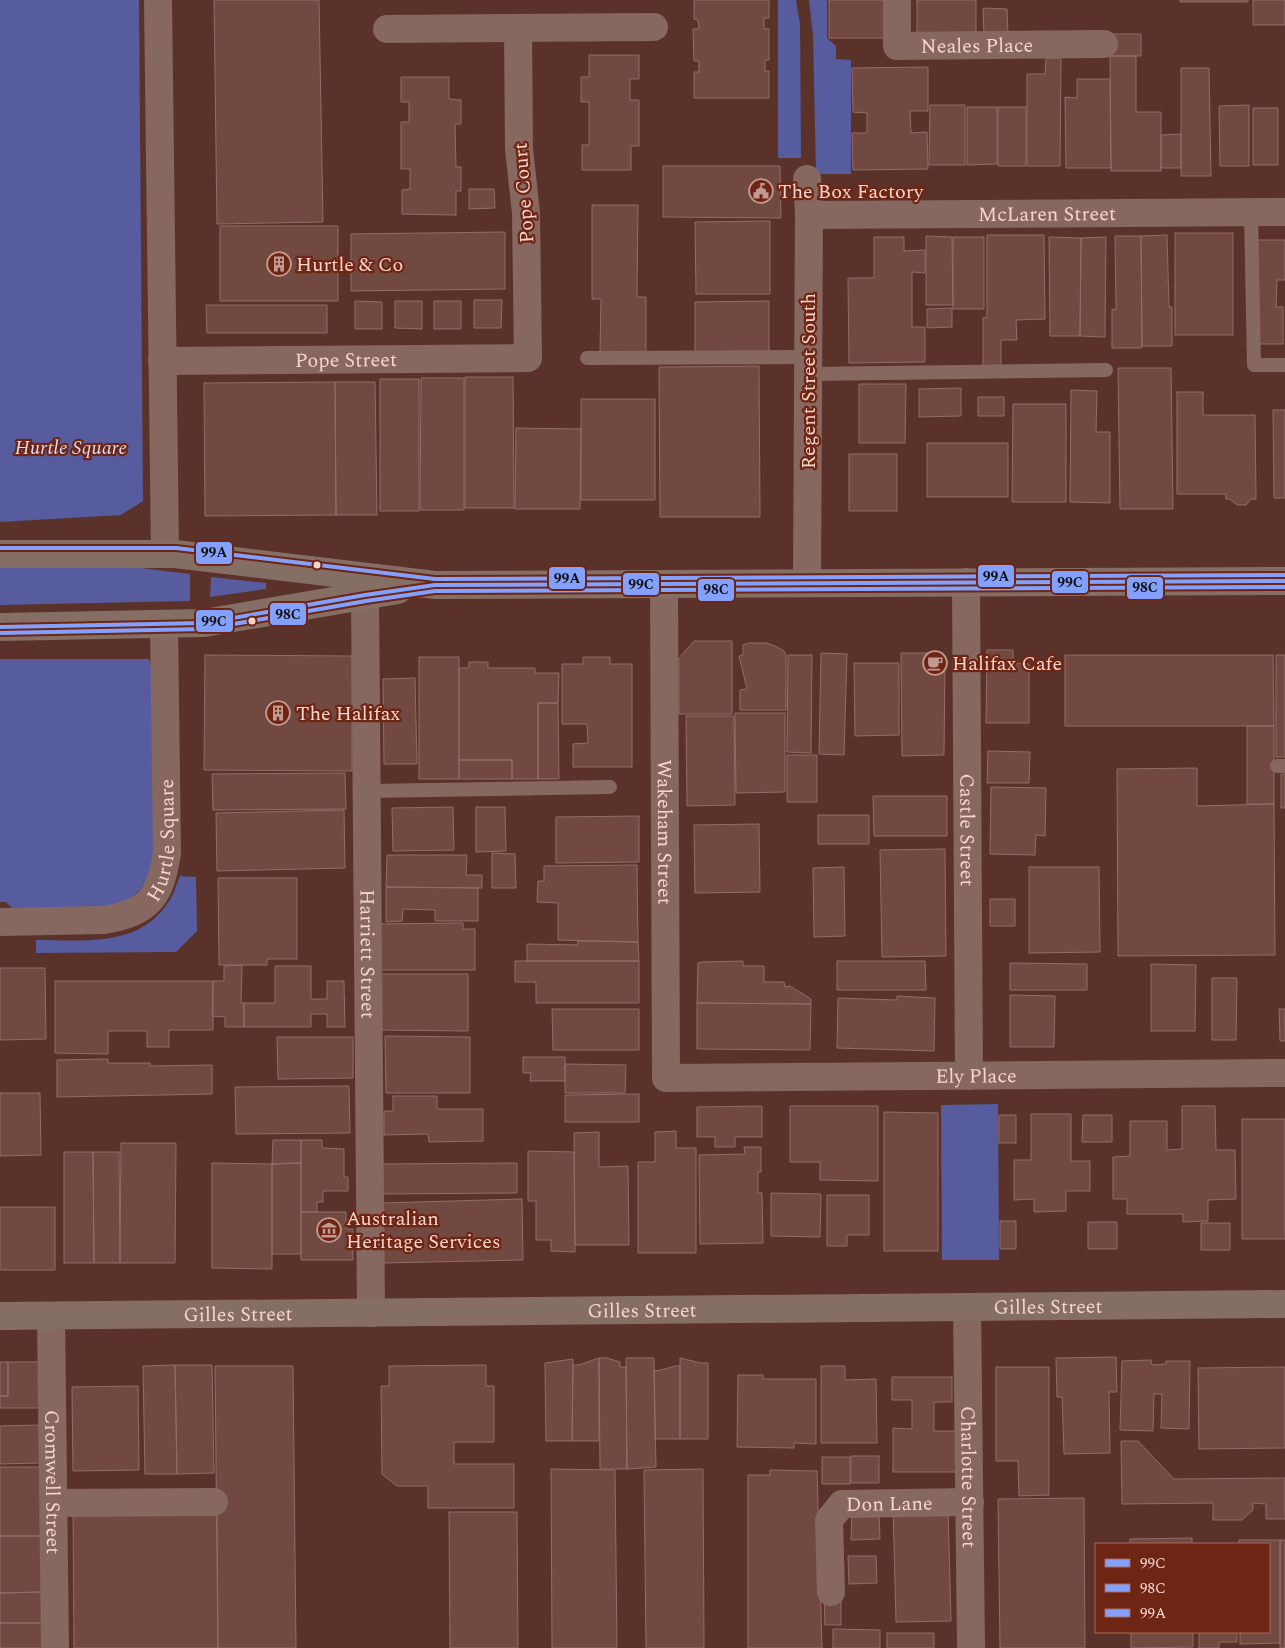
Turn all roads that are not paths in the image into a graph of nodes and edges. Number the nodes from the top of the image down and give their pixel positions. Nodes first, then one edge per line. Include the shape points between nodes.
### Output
1 (158, 0) edge
2 (897, 0) edge
3 (654, 27) dead end
4 (518, 28) junction
5 (387, 29) dead end
6 (1104, 44) dead end
7 (807, 179) dead end
8 (1251, 212) junction
9 (1285, 212) edge
10 (809, 215) junction
11 (528, 358) joint
12 (587, 358) dead end
13 (162, 361) junction
14 (808, 365) junction
15 (1285, 365) edge
16 (1106, 370) dead end
17 (0, 554) edge
18 (165, 554) junction
19 (1285, 581) edge
20 (966, 582) junction
21 (807, 583) junction
22 (664, 584) junction
23 (434, 585) junction
24 (366, 595) junction
25 (164, 624) junction
26 (0, 627) edge
27 (610, 787) dead end
28 (367, 791) junction
29 (0, 922) edge
30 (1285, 1073) edge
31 (969, 1076) junction
32 (666, 1078) joint
33 (1285, 1304) edge
34 (967, 1307) junction
35 (371, 1313) junction
36 (0, 1316) edge
37 (51, 1316) junction
38 (214, 1502) dead end
39 (970, 1502) junction
40 (54, 1504) junction
41 (831, 1592) dead end
42 (55, 1648) edge
43 (972, 1648) edge

1 - 13 street
2 - 6 street, Neales Place via 897,46
3 - 4 street
4 - 5 street
4 - 11 street, Pope Court via 518,149 526,213
7 - 10 street, Regent Street South
8 - 9 street, McLaren Street
8 - 10 street, McLaren Street
8 - 15 lane via 1254,365
10 - 14 street, Regent Street South
11 - 13 street, Pope Street
12 - 14 lane
13 - 18 street
14 - 16 lane
14 - 21 street, Regent Street South
17 - 18 street
18 - 23 street
19 - 20 street
20 - 21 street
20 - 31 street, Castle Street
21 - 22 street
22 - 23 street
22 - 32 street, Wakeham Street
23 - 24 street
24 - 25 street via 204,623
24 - 28 street, Harriett Street
25 - 26 street
25 - 29 street, Hurtle Square via 167,853 157,890 148,903 121,917
27 - 28 lane
28 - 35 street, Harriett Street
30 - 31 street, Ely Place
31 - 32 street, Ely Place
33 - 34 street, Gilles Street
34 - 35 street, Gilles Street
34 - 39 street, Charlotte Street
35 - 37 street, Gilles Street
36 - 37 street, Gilles Street
37 - 40 street, Cromwell Street
38 - 40 street
39 - 41 street, Don Lane via 842,1504 829,1520
39 - 43 street, Charlotte Street
40 - 42 street, Cromwell Street

